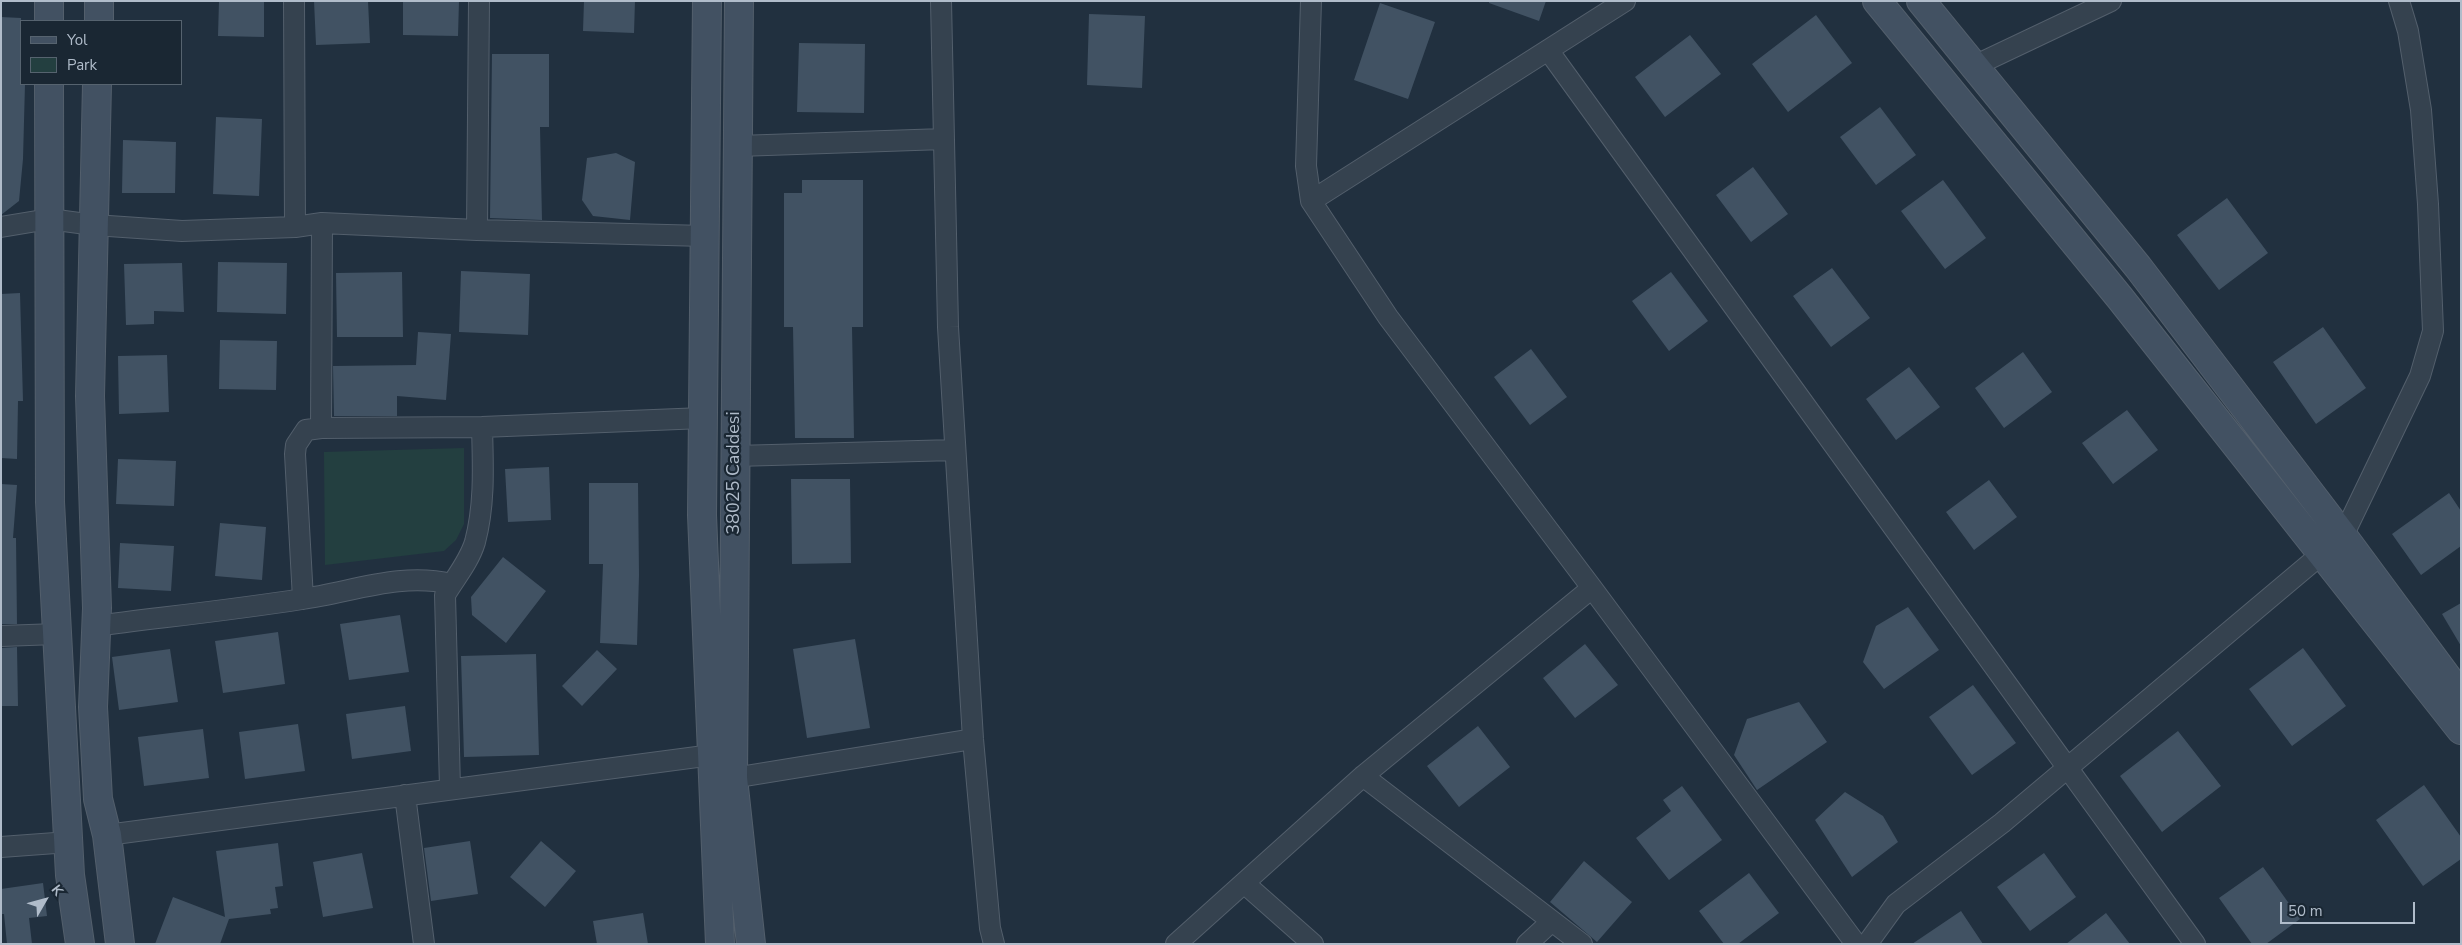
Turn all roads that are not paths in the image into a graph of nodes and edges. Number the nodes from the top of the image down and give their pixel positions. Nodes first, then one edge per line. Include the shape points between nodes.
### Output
1 (49, 1) edge
2 (99, 1) edge
3 (294, 1) edge
4 (479, 1) edge
5 (707, 1) edge
6 (739, 1) edge
7 (941, 1) edge
8 (1312, 1) edge
9 (1625, 1) edge
10 (1877, 1) edge
11 (1921, 1) edge
12 (2112, 1) edge
13 (2400, 1) edge
14 (49, 20) edge
15 (99, 20) edge
16 (1548, 50) junction
17 (1972, 67) junction
18 (49, 85) edge
19 (98, 85) edge
20 (944, 139) junction
21 (738, 146) junction
22 (1311, 201) junction
23 (49, 219) junction
24 (322, 223) junction
25 (94, 225) junction
26 (1, 227) edge
27 (295, 227) junction
28 (477, 230) junction
29 (705, 236) junction
30 (703, 418) junction
31 (482, 427) junction
32 (322, 428) junction
33 (955, 450) junction
34 (736, 456) junction
35 (2343, 536) junction
36 (2321, 554) junction
37 (451, 584) junction
38 (1592, 588) junction
39 (303, 599) junction
40 (95, 626) junction
41 (57, 634) junction
42 (1, 636) edge
43 (2461, 696) edge
44 (2461, 730) edge
45 (973, 740) junction
46 (712, 755) junction
47 (2069, 767) junction
48 (1363, 776) junction
49 (733, 778) junction
50 (450, 788) junction
51 (405, 794) junction
52 (107, 835) junction
53 (69, 842) junction
54 (1, 847) edge
55 (1244, 883) junction
56 (1552, 921) junction
57 (80, 944) edge
58 (120, 944) edge
59 (424, 944) edge
60 (720, 944) edge
61 (751, 944) edge
62 (994, 944) edge
63 (1176, 944) edge
64 (1313, 944) edge
65 (1527, 944) edge
66 (1582, 944) edge
67 (1856, 944) edge
68 (1867, 944) edge
69 (2195, 944) edge

1 - 14 street
2 - 15 street
3 - 27 street
4 - 28 street
5 - 29 street, 38025 Caddesi
6 - 21 street, 38025 Caddesi
7 - 20 street
8 - 22 street via 1306,166
9 - 16 street
10 - 36 street via 2120,298
11 - 17 street
12 - 17 street
13 - 35 street via 2421,110 2433,331 2420,376
16 - 22 street
16 - 47 street
17 - 35 street via 2138,267
18 - 23 street
19 - 25 street
20 - 21 street
20 - 33 street via 948,327
21 - 34 street, 38025 Caddesi
22 - 38 street via 1388,316
23 - 25 street
23 - 26 street
23 - 41 street via 50,502
24 - 27 street
24 - 28 street
24 - 32 street
25 - 27 street via 182,231
25 - 40 street via 90,396
28 - 29 street
29 - 30 street, 38025 Caddesi
30 - 31 street
30 - 46 street, 38025 Caddesi via 702,515
31 - 32 street
31 - 37 street via 484,489 475,543
32 - 39 street via 306,430 294,454
33 - 34 street
33 - 45 street
34 - 49 street, 38025 Caddesi
35 - 36 street
35 - 43 street
36 - 44 street
36 - 47 street
37 - 39 street via 432,579 401,580
37 - 50 street via 445,595
38 - 48 street
38 - 67 street
39 - 40 street
40 - 52 street via 93,706 98,799
41 - 42 street
41 - 53 street
45 - 49 street
45 - 62 street
46 - 50 street
46 - 60 street, 38025 Caddesi
47 - 68 street via 1896,904
47 - 69 street
48 - 55 street
48 - 56 street
49 - 61 street, 38025 Caddesi
50 - 51 street
51 - 52 street
51 - 59 street
52 - 53 street
52 - 58 street
53 - 54 street
53 - 57 street via 70,875
55 - 63 street
55 - 64 street
56 - 65 street
56 - 66 street

